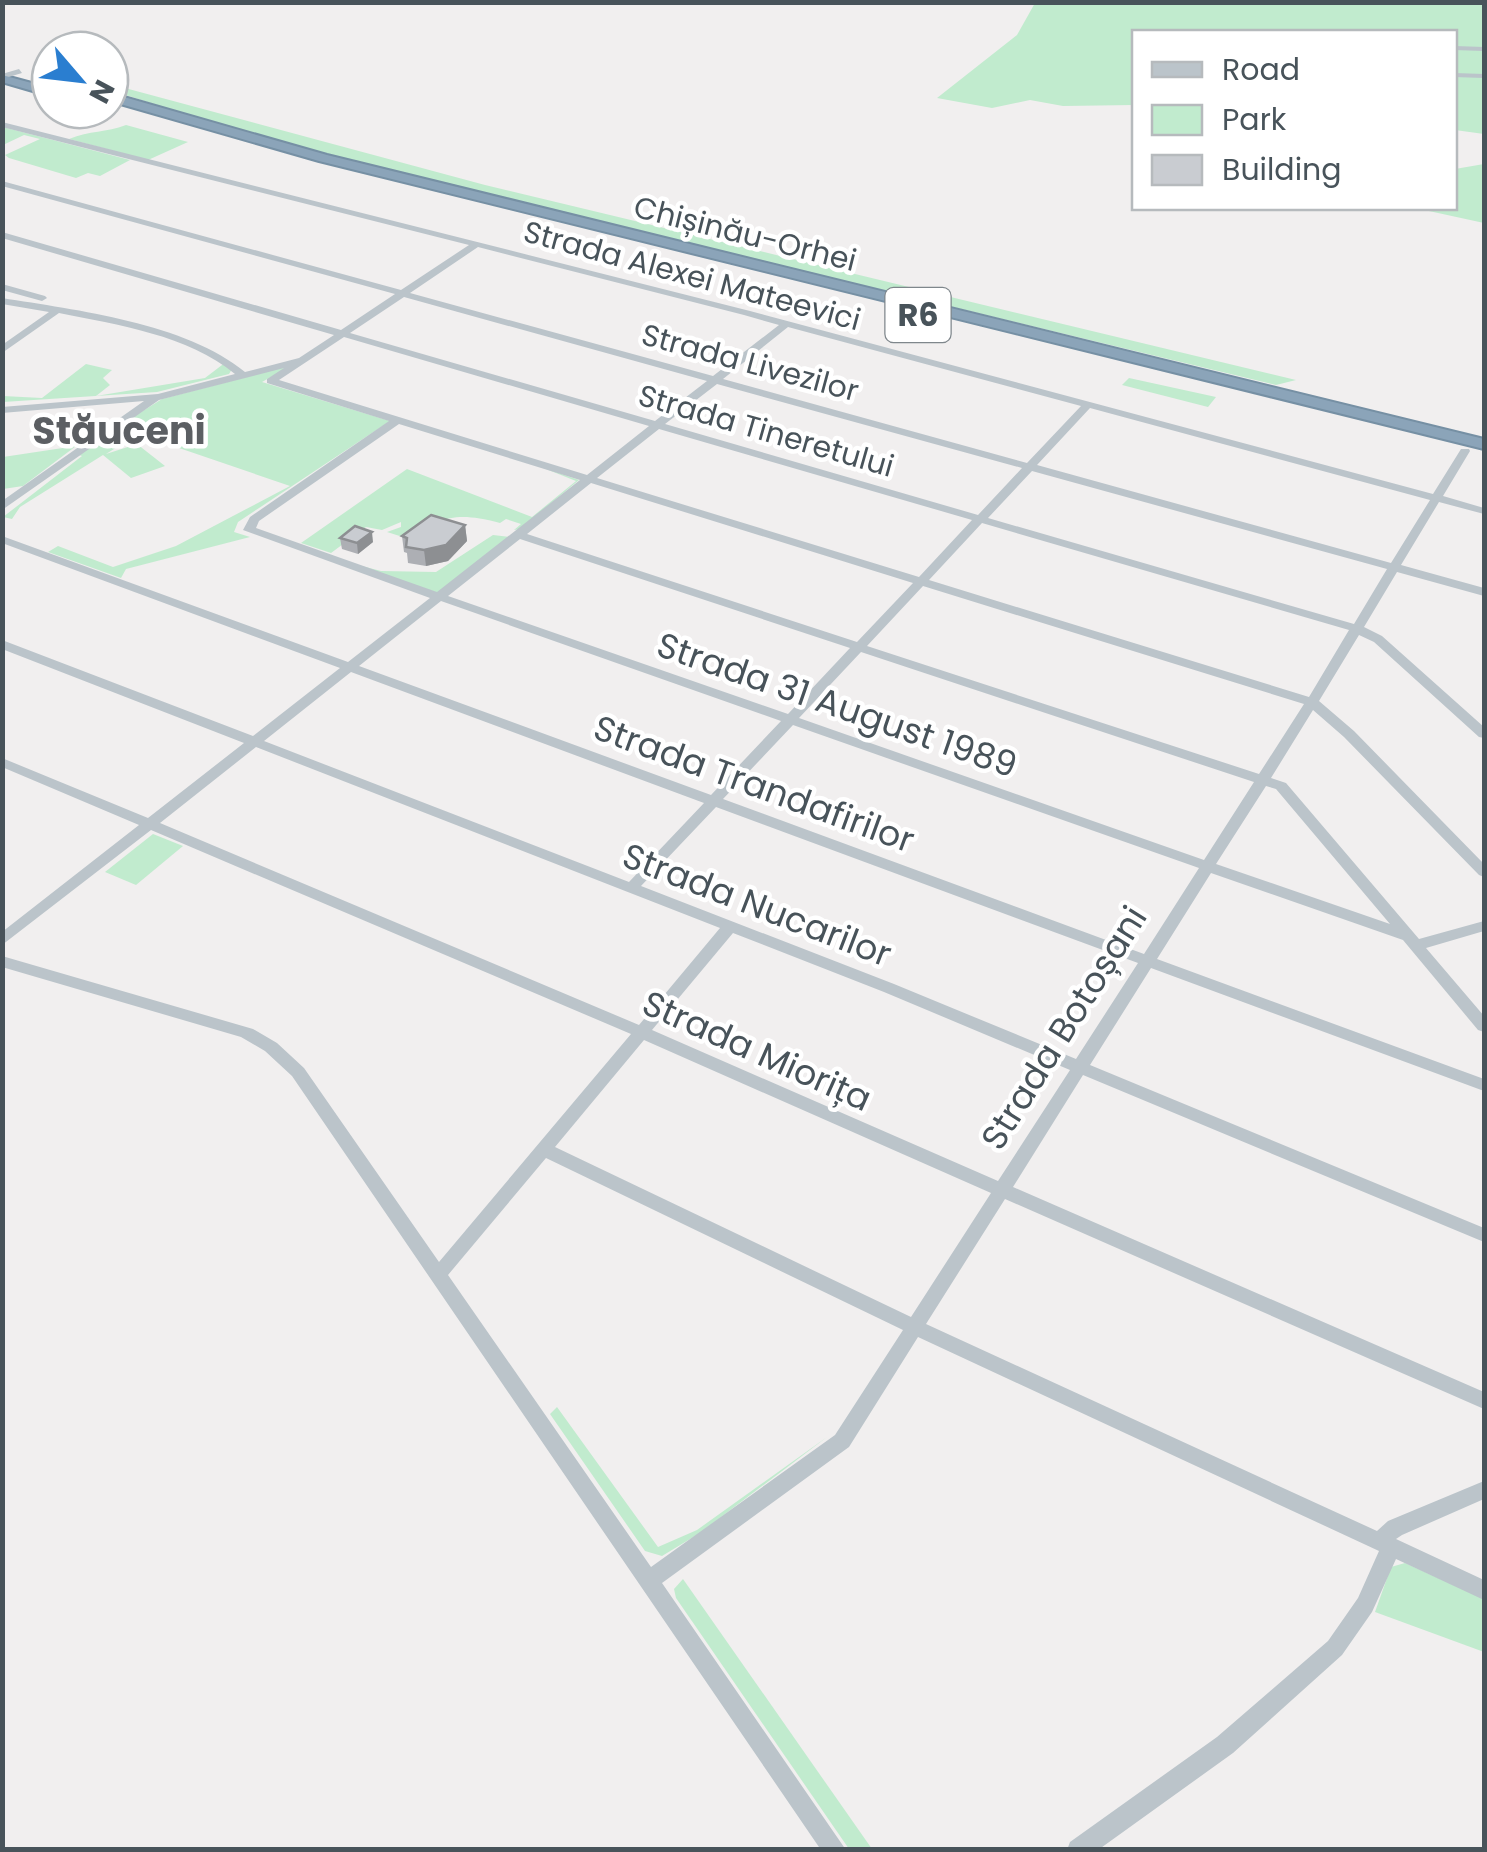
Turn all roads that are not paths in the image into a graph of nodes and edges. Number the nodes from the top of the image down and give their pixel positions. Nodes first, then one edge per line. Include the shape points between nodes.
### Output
1 (1457, 48) edge
2 (1484, 49) edge
3 (2, 66) edge
4 (19, 71) junction
5 (30, 74) edge
6 (1457, 75) edge
7 (1484, 76) edge
8 (2, 77) edge
9 (30, 86) edge
10 (130, 103) edge
11 (130, 115) edge
12 (2, 124) edge
13 (2, 183) edge
14 (2, 235) edge
15 (474, 246) junction
16 (2, 287) edge
17 (407, 294) junction
18 (2, 301) edge
19 (59, 309) junction
20 (76, 312) junction
21 (785, 325) junction
22 (345, 334) junction
23 (2, 350) edge
24 (304, 360) junction
25 (241, 374) junction
26 (717, 379) junction
27 (158, 397) junction
28 (1086, 407) junction
29 (2, 410) edge
30 (398, 420) junction
31 (658, 426) junction
32 (1484, 444) edge
33 (1465, 451) junction
34 (1484, 455) edge
35 (1028, 465) junction
36 (592, 478) junction
37 (1435, 498) junction
38 (2, 508) edge
39 (1484, 511) edge
40 (978, 519) junction
41 (519, 535) junction
42 (2, 539) edge
43 (1391, 566) junction
44 (920, 580) junction
45 (1484, 592) edge
46 (439, 599) junction
47 (1356, 628) junction
48 (2, 644) edge
49 (860, 647) junction
50 (351, 667) junction
51 (1312, 702) junction
52 (791, 720) junction
53 (1484, 734) edge
54 (255, 742) junction
55 (2, 762) edge
56 (1261, 779) junction
57 (714, 799) junction
58 (151, 825) junction
59 (1205, 866) junction
60 (1484, 872) edge
61 (631, 888) junction
62 (1484, 926) edge
63 (730, 927) junction
64 (2, 940) edge
65 (1413, 941) junction
66 (2, 962) edge
67 (1145, 962) junction
68 (1484, 1026) edge
69 (641, 1032) junction
70 (1078, 1068) junction
71 (1484, 1085) edge
72 (543, 1149) junction
73 (1001, 1190) junction
74 (1484, 1235) edge
75 (439, 1274) junction
76 (917, 1328) junction
77 (1484, 1401) edge
78 (1484, 1490) edge
79 (1385, 1544) junction
80 (652, 1578) junction
81 (1484, 1590) edge
82 (835, 1850) edge
83 (1078, 1850) edge

1 - 2 street
3 - 4 highway
4 - 5 highway
4 - 8 street
6 - 7 street
8 - 9 highway
10 - 32 highway, Chișinău-Orhei / R6 via 324,158
11 - 33 highway, Chișinău-Orhei / R6
12 - 15 street, Strada Alexei Mateevici
13 - 17 street, Strada Livezilor
14 - 22 street, Strada Tineretului
15 - 17 street
15 - 21 street, Strada Alexei Mateevici
16 - 20 street
17 - 22 street
17 - 26 street, Strada Livezilor
18 - 19 street
19 - 20 street
19 - 23 street
20 - 25 street via 215,353
21 - 26 street
21 - 28 street, Strada Alexei Mateevici
22 - 24 street
22 - 31 street, Strada Tineretului
24 - 25 street
24 - 30 street via 271,381
25 - 27 street
26 - 31 street
26 - 35 street, Strada Livezilor
27 - 29 street
27 - 38 street
28 - 35 street
28 - 37 street, Strada Alexei Mateevici
30 - 36 street
30 - 46 street, Strada 31 August 1989 via 247,526
31 - 36 street
31 - 40 street, Strada Tineretului
33 - 34 highway, Chișinău-Orhei / R6
33 - 37 street, Strada Botoșani
35 - 40 street
35 - 43 street, Strada Livezilor
36 - 41 street
36 - 44 street
37 - 39 street, Strada Alexei Mateevici
37 - 43 street, Strada Botoșani
40 - 44 street
40 - 47 street, Strada Tineretului
41 - 46 street
41 - 49 street
42 - 50 street, Strada Trandafirilor
43 - 45 street, Strada Livezilor
43 - 47 street, Strada Botoșani
44 - 49 street
44 - 51 street
46 - 50 street
46 - 52 street, Strada 31 August 1989
47 - 51 street, Strada Botoșani
47 - 53 street, Strada Tineretului via 1378,638
48 - 54 street, Strada Nucarilor
49 - 52 street
49 - 56 street
50 - 54 street
50 - 57 street, Strada Trandafirilor
51 - 56 street, Strada Botoșani
51 - 60 street
52 - 57 street
52 - 59 street, Strada 31 August 1989
54 - 58 street
54 - 61 street, Strada Nucarilor
55 - 58 street, Strada Miorița
56 - 59 street, Strada Botoșani
56 - 65 street via 1281,786
57 - 61 street
57 - 67 street, Strada Trandafirilor
58 - 64 street
58 - 69 street, Strada Miorița
59 - 65 street, Strada 31 August 1989
59 - 67 street, Strada Botoșani
61 - 63 street, Strada Nucarilor
62 - 65 street
63 - 69 street
63 - 70 street, Strada Nucarilor
65 - 68 street
66 - 75 street via 201,1016 271,1047 298,1072
67 - 70 street, Strada Botoșani
67 - 71 street, Strada Trandafirilor
69 - 72 street
69 - 73 street, Strada Miorița
70 - 73 street, Strada Botoșani
70 - 74 street, Strada Nucarilor
72 - 75 street
72 - 76 street
73 - 76 street, Strada Botoșani
73 - 77 street, Strada Miorița
75 - 80 street
76 - 79 street
76 - 80 street, Strada Botoșani via 842,1441
78 - 79 street via 1395,1528
79 - 81 street
79 - 83 street via 1366,1605 1335,1648 1225,1744
80 - 82 street

